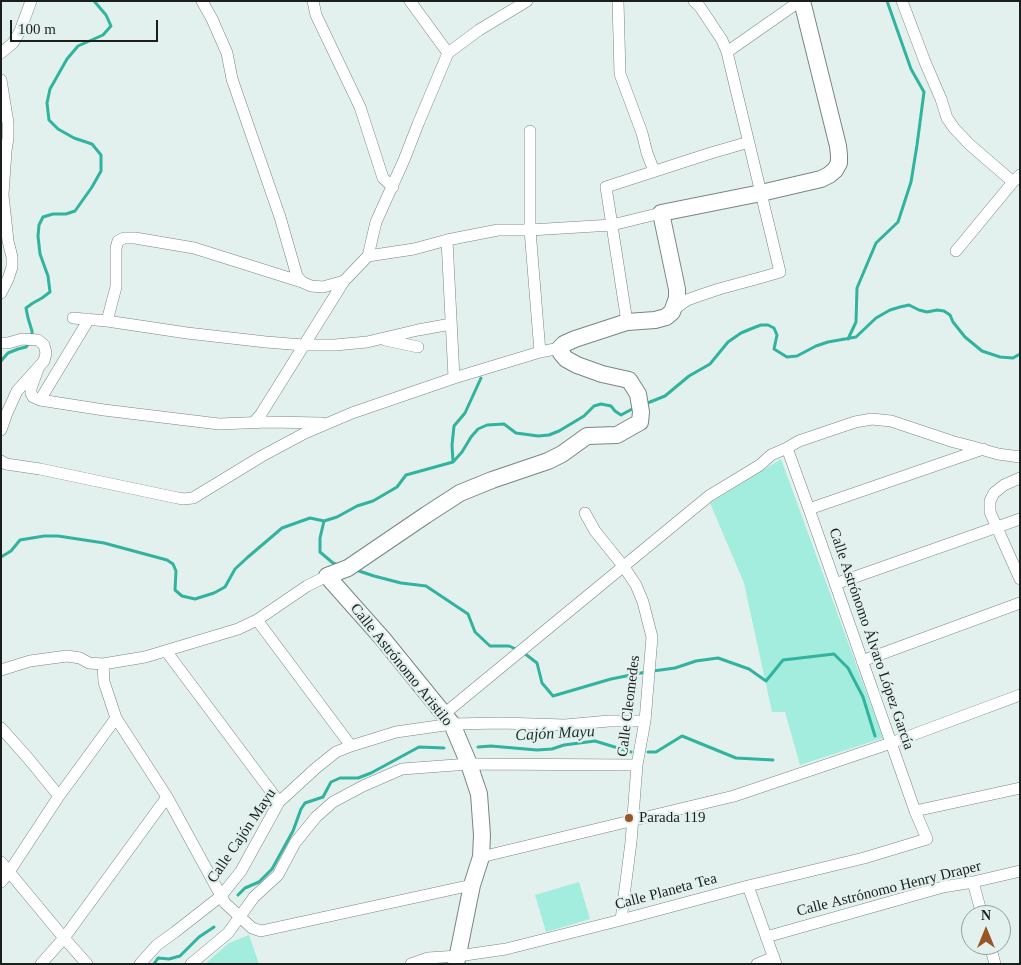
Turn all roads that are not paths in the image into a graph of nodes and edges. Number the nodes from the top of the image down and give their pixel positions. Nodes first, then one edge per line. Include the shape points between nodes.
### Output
1 (31, 1) edge
2 (202, 1) edge
3 (313, 1) edge
4 (410, 1) edge
5 (527, 1) edge
6 (618, 1) edge
7 (694, 1) edge
8 (801, 1) edge
9 (902, 1) edge
10 (727, 52) junction
11 (1, 53) edge
12 (448, 53) junction
13 (1, 80) edge
14 (530, 131) dead end
15 (749, 142) junction
16 (4, 151) edge
17 (654, 171) junction
18 (1016, 179) edge
19 (393, 187) junction
20 (761, 193) junction
21 (661, 213) junction
22 (612, 224) junction
23 (530, 230) junction
24 (447, 240) junction
25 (956, 251) dead end
26 (7, 256) edge
27 (368, 256) junction
28 (344, 281) junction
29 (302, 282) junction
30 (1, 292) edge
31 (672, 312) junction
32 (73, 318) dead end
33 (89, 319) junction
34 (107, 321) junction
35 (628, 322) junction
36 (451, 324) junction
37 (381, 339) junction
38 (1, 343) edge
39 (303, 345) junction
40 (418, 347) dead end
41 (560, 348) junction
42 (540, 352) junction
43 (38, 369) junction
44 (454, 378) junction
45 (40, 400) junction
46 (268, 402) junction
47 (254, 422) junction
48 (282, 422) junction
49 (329, 422) junction
50 (1, 430) edge
51 (787, 448) junction
52 (983, 449) junction
53 (1020, 457) edge
54 (1, 461) edge
55 (1020, 478) edge
56 (809, 509) junction
57 (585, 513) dead end
58 (1020, 519) edge
59 (997, 527) junction
60 (624, 566) junction
61 (327, 576) junction
62 (1020, 579) edge
63 (835, 584) junction
64 (1020, 603) edge
65 (257, 620) junction
66 (166, 651) junction
67 (862, 662) junction
68 (103, 664) junction
69 (1, 670) edge
70 (1020, 695) edge
71 (116, 718) junction
72 (448, 719) junction
73 (646, 720) junction
74 (1, 728) edge
75 (891, 743) junction
76 (351, 746) junction
77 (469, 764) junction
78 (637, 765) junction
79 (1020, 788) edge
80 (59, 796) junction
81 (167, 797) junction
82 (279, 802) junction
83 (916, 811) junction
84 (632, 821) junction
85 (928, 839) joint
86 (481, 857) junction
87 (1, 862) edge
88 (1020, 871) edge
89 (9, 872) junction
90 (1, 882) edge
91 (973, 882) junction
92 (472, 885) junction
93 (748, 886) junction
94 (221, 896) junction
95 (979, 905) edge
96 (240, 918) junction
97 (621, 920) junction
98 (766, 937) junction
99 (64, 938) junction
100 (457, 960) edge
101 (775, 961) edge
102 (41, 964) edge
103 (87, 964) edge
104 (140, 964) edge
105 (191, 964) edge
106 (411, 964) edge
107 (757, 964) edge

1 - 11 street via 20,31 13,43
2 - 29 street via 227,53 232,80 297,276
3 - 19 street via 316,14 360,107 383,178
4 - 12 street
5 - 12 street
6 - 17 street via 620,74
7 - 10 street
8 - 10 street
8 - 20 street via 838,146 839,162 835,170 821,179
9 - 18 street via 946,118 969,144
10 - 15 street
12 - 19 street
13 - 16 street via 8,123
14 - 23 street
15 - 17 street
15 - 20 street
16 - 26 street
17 - 22 street via 606,187
18 - 25 street
19 - 27 street via 376,222
20 - 21 street
20 - 31 street via 780,272 687,300
21 - 22 street
21 - 31 street via 678,289
22 - 23 street
22 - 35 street
23 - 24 street via 498,230
23 - 42 street
24 - 27 street
24 - 36 street
26 - 30 street via 12,267
27 - 28 street
28 - 29 street via 323,287
28 - 39 street
29 - 34 street via 194,248 124,238 118,241 116,248 116,287
31 - 35 street via 655,320
32 - 33 street
33 - 34 street
33 - 45 street
34 - 39 street
35 - 41 street via 575,338
36 - 37 street
36 - 44 street
37 - 39 street
37 - 40 street
38 - 43 street via 22,339 38,340 44,344 46,353
39 - 46 street
41 - 42 street
41 - 61 street via 566,359 577,365 629,380 638,394 640,422 617,435 587,436 548,461 460,493 348,568
42 - 44 street
43 - 45 street via 31,394
43 - 50 street via 17,391
44 - 49 street
45 - 47 street via 219,424
46 - 47 street
46 - 48 street via 268,411
47 - 48 street
48 - 49 street
49 - 54 street via 262,456 192,498 183,499
51 - 52 street via 799,441 872,419 891,421
51 - 56 street, Calle Astrónomo Álvaro López García
51 - 60 street via 709,496
52 - 53 street
52 - 56 street
55 - 59 street via 1004,485 990,501 990,512
56 - 63 street, Calle Astrónomo Álvaro López García
57 - 60 street, Calle Cleomedes via 595,531
58 - 59 street
59 - 62 street
59 - 63 street
60 - 72 street
60 - 73 street, Calle Cleomedes via 643,602 652,637
61 - 65 street
61 - 72 street, Calle Astrónomo Aristilo
63 - 67 street, Calle Astrónomo Álvaro López García
64 - 67 street
65 - 66 street
65 - 76 street
66 - 68 street
66 - 82 street
67 - 75 street, Calle Astrónomo Álvaro López García
68 - 69 street via 67,656 30,661
68 - 71 street via 104,682
70 - 75 street
71 - 80 street
71 - 81 street
72 - 73 street, Calle Cajón Mayu via 565,725
72 - 76 street, Calle Cajón Mayu
72 - 77 street, Calle Astrónomo Aristilo
73 - 78 street, Calle Cleomedes
74 - 80 street
75 - 83 street, Calle Astrónomo Álvaro López García
75 - 84 street via 734,796
76 - 82 street, Calle Cajón Mayu via 336,752
77 - 78 street
77 - 86 street, Calle Astrónomo Aristilo via 479,794
77 - 96 street via 402,770 333,802 295,843 278,875 254,897
78 - 84 street, Calle Cleomedes
79 - 83 street
80 - 89 street
81 - 94 street
81 - 99 street
82 - 94 street, Calle Cajón Mayu via 241,871
83 - 85 street, Calle Astrónomo Álvaro López García
84 - 86 street
84 - 97 street, Calle Cleomedes
85 - 93 street, Calle Planeta Tea
86 - 92 street, Calle Astrónomo Aristilo
87 - 89 street
88 - 91 street, Calle Astrónomo Henry Draper
89 - 90 street
89 - 99 street
91 - 95 street
91 - 98 street, Calle Astrónomo Henry Draper via 943,887
92 - 96 street via 261,931
92 - 100 street, Calle Astrónomo Aristilo
93 - 97 street, Calle Planeta Tea
93 - 98 street
94 - 96 street
94 - 104 street, Calle Cajón Mayu via 157,945
96 - 105 street via 228,933
97 - 100 street, Calle Planeta Tea
98 - 101 street
99 - 102 street
99 - 103 street
100 - 106 street, Calle Planeta Tea via 428,958
101 - 107 street

